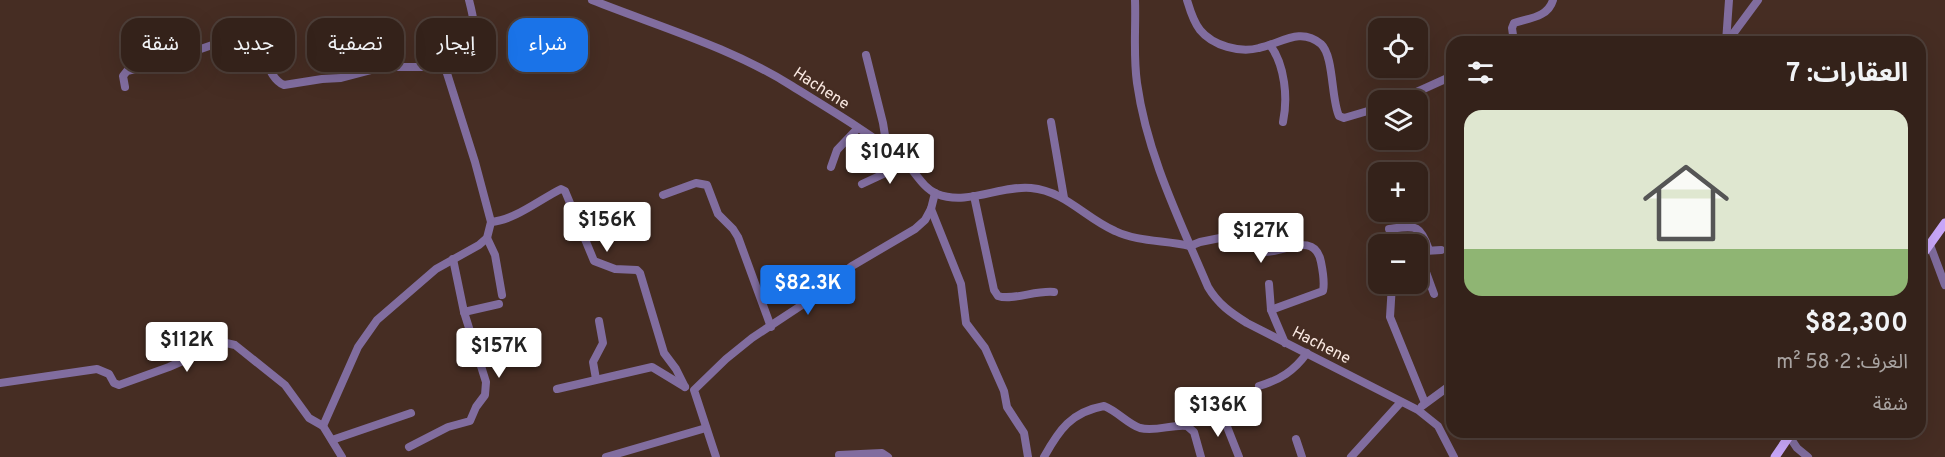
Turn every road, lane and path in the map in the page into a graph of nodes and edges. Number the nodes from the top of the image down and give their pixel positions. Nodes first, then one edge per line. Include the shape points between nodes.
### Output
1 (469, 0) edge
2 (592, 0) edge
3 (1135, 0) edge
4 (1187, 0) edge
5 (1553, 0) edge
6 (1729, 0) edge
7 (1758, 0) edge
8 (474, 18) edge
9 (1513, 36) edge
10 (1726, 36) edge
11 (1731, 36) edge
12 (1270, 45) junction
13 (866, 55) dead end
14 (416, 67) edge
15 (447, 72) edge
16 (1446, 79) edge
17 (125, 87) dead end
18 (1421, 90) edge
19 (1368, 110) edge
20 (1051, 122) dead end
21 (1283, 122) dead end
22 (857, 129) junction
23 (887, 148) junction
24 (907, 163) junction
25 (831, 167) dead end
26 (862, 184) dead end
27 (935, 194) junction
28 (663, 195) dead end
29 (974, 195) junction
30 (1064, 198) junction
31 (931, 208) junction
32 (491, 222) junction
33 (1945, 223) edge
34 (1389, 229) dead end
35 (487, 238) junction
36 (1930, 244) junction
37 (1190, 246) junction
38 (1429, 250) joint
39 (1441, 250) dead end
40 (1926, 250) edge
41 (453, 259) junction
42 (1428, 279) edge
43 (1269, 285) dead end
44 (1945, 285) edge
45 (1054, 292) dead end
46 (1391, 294) edge
47 (1434, 294) dead end
48 (1271, 310) junction
49 (464, 312) junction
50 (599, 321) dead end
51 (771, 327) junction
52 (1285, 343) junction
53 (1307, 353) junction
54 (596, 379) junction
55 (0, 383) edge
56 (1259, 386) dead end
57 (684, 387) junction
58 (1446, 388) edge
59 (557, 389) dead end
60 (694, 390) junction
61 (1401, 402) junction
62 (1425, 403) junction
63 (1220, 410) dead end
64 (1418, 410) junction
65 (411, 413) dead end
66 (323, 426) junction
67 (706, 428) junction
68 (1786, 438) edge
69 (1792, 438) edge
70 (1296, 439) dead end
71 (332, 440) junction
72 (409, 447) dead end
73 (839, 455) dead end
74 (342, 457) edge
75 (606, 457) edge
76 (716, 457) edge
77 (888, 457) edge
78 (1028, 457) edge
79 (1044, 457) edge
80 (1201, 457) edge
81 (1239, 457) edge
82 (1302, 457) edge
83 (1351, 457) edge
84 (1454, 457) edge
85 (1775, 457) edge
86 (1808, 457) edge

1 - 8 street
2 - 22 street, Hachene via 733,54
3 - 37 street, Hachene via 1135,68 1145,127
4 - 12 street via 1200,30 1209,38 1233,49
5 - 9 street via 1544,14 1514,23
6 - 10 street
7 - 11 street
12 - 19 street via 1297,37 1321,44 1327,56 1337,114 1341,117
12 - 21 street via 1278,55 1281,69 1286,106
13 - 23 street
14 - 17 street via 383,67 341,78 284,85 276,80 254,38 247,33 127,71 123,76
15 - 32 street
16 - 18 street
20 - 30 street
22 - 23 street, Hachene
22 - 25 street via 837,150
23 - 24 street, Hachene
24 - 26 street
24 - 27 street, Hachene
27 - 29 street
27 - 31 street
28 - 51 street via 696,183 707,185 718,214 738,237
29 - 30 street via 1024,187
29 - 45 street via 998,296
30 - 37 street via 1123,235
31 - 51 street via 915,229 852,266
31 - 78 street via 960,284 966,323 985,348 1007,407 1024,433
32 - 35 street
32 - 57 street via 565,190 594,261 640,273 666,358
33 - 36 main road
34 - 38 street via 1419,229
35 - 41 street
35 - 49 street via 495,255 501,299
36 - 40 main road
36 - 44 street
37 - 48 street via 1245,234 1265,252 1294,245 1314,248 1322,263 1323,291
37 - 52 street, Hachene via 1208,287 1222,306
38 - 39 street
41 - 49 street
41 - 66 street via 398,300 366,334
42 - 47 street
43 - 48 street
46 - 62 street via 1390,317
48 - 52 street
49 - 72 street via 486,382 485,395 470,421 448,427
50 - 54 street via 603,343 593,362
51 - 60 street via 739,348
52 - 53 street, Hachene
53 - 56 street via 1284,377
53 - 61 street, Hachene
54 - 57 street via 652,367
54 - 59 street
55 - 66 street via 97,369 109,374 119,385 226,343 235,345 285,385 309,418
57 - 60 street
58 - 62 street
60 - 67 street
61 - 64 street, Hachene
61 - 83 street
62 - 64 street
63 - 81 street
64 - 84 street, Hachene via 1438,426
65 - 71 street
66 - 71 street
67 - 75 street
67 - 76 street
68 - 85 main road
69 - 86 street
70 - 82 street
71 - 74 street
73 - 77 street via 882,453
79 - 80 street via 1062,427 1077,416 1104,406 1139,428 1188,426 1194,432

